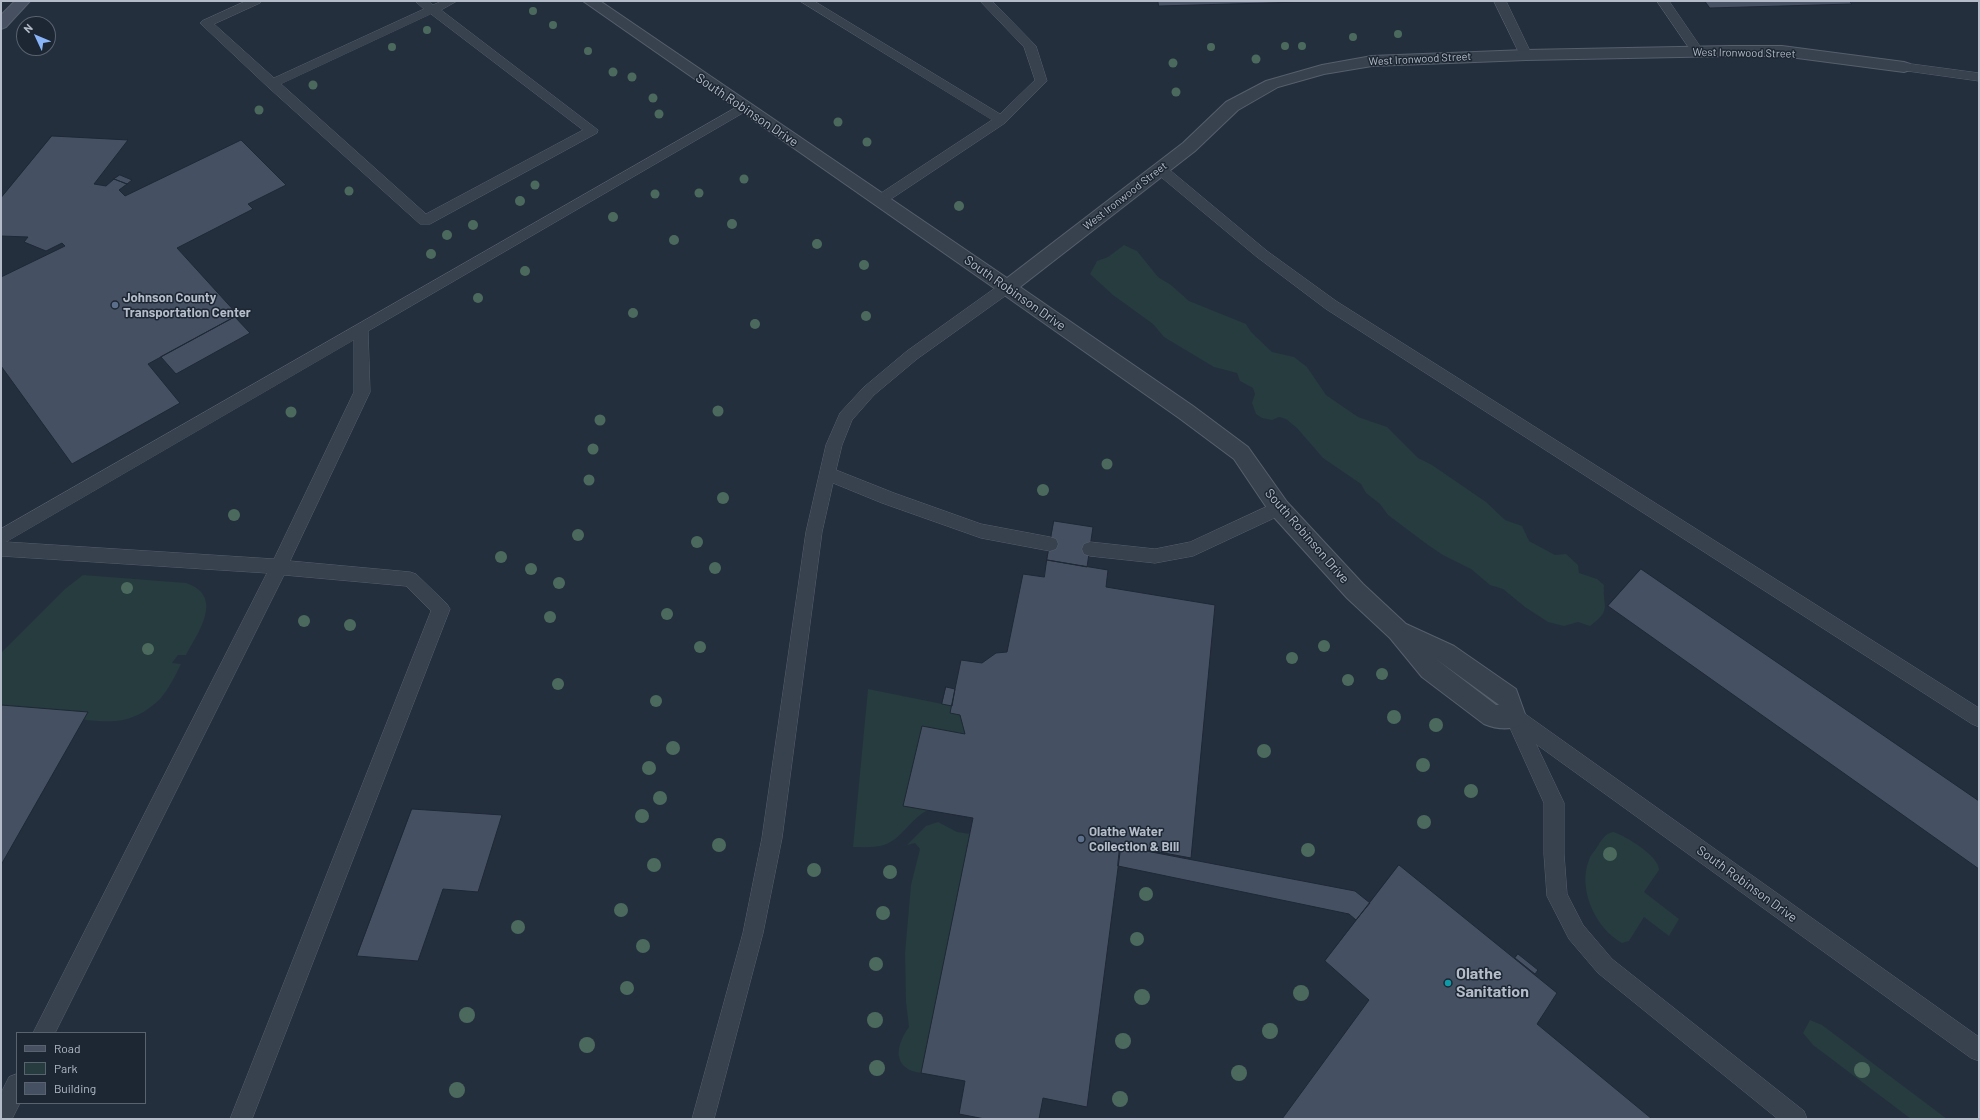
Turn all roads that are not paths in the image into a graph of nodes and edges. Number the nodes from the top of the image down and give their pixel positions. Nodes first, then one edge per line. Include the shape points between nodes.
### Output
1 (23, 1) edge
2 (256, 1) edge
3 (421, 1) edge
4 (451, 1) edge
5 (590, 1) edge
6 (806, 1) edge
7 (986, 1) edge
8 (1500, 1) edge
9 (1664, 1) edge
10 (432, 9) junction
11 (1, 24) edge
12 (1698, 52) junction
13 (1526, 55) junction
14 (1904, 67) joint
15 (1979, 77) edge
16 (272, 84) junction
17 (744, 107) junction
18 (1001, 120) junction
19 (1160, 169) junction
20 (880, 200) junction
21 (1007, 287) junction
22 (362, 329) junction
23 (827, 473) junction
24 (1279, 508) junction
25 (1, 536) edge
26 (1050, 544) dead end
27 (1, 549) edge
28 (1090, 549) dead end
29 (278, 568) junction
30 (1514, 717) junction
31 (1979, 718) edge
32 (45, 1032) edge
33 (1979, 1050) edge
34 (16, 1087) edge
35 (1, 1117) edge
36 (241, 1119) edge
37 (702, 1119) edge
38 (1796, 1119) edge

1 - 11 main road
2 - 16 lane via 206,23
3 - 10 lane
4 - 10 lane
5 - 17 street, South Robinson Drive
6 - 18 lane
7 - 18 lane via 1030,46 1041,80
8 - 13 lane
9 - 12 lane
10 - 16 lane
10 - 16 lane via 592,130 424,222
12 - 13 street, West Ironwood Street
12 - 14 street, West Ironwood Street via 1782,51
13 - 19 street, West Ironwood Street via 1372,61 1322,70 1272,84 1232,106 1189,147
14 - 15 lane
17 - 20 street, South Robinson Drive
17 - 22 lane
18 - 20 lane
19 - 21 street, West Ironwood Street
19 - 31 lane via 1262,254 1331,305
20 - 21 street, South Robinson Drive
21 - 23 lane via 912,355 869,391 846,417 834,445
21 - 24 street, South Robinson Drive via 1241,453
22 - 25 lane
22 - 29 lane via 362,392
23 - 26 lane via 981,531
23 - 37 lane via 814,532 772,838 752,933
24 - 28 lane via 1193,549 1155,556
24 - 30 street, South Robinson Drive via 1355,591 1398,631 1430,670 1492,716
27 - 29 lane
29 - 32 lane
29 - 36 lane via 410,579 441,609
30 - 33 lane, South Robinson Drive
30 - 38 lane via 1554,803 1557,896 1576,932 1606,966
34 - 35 lane

